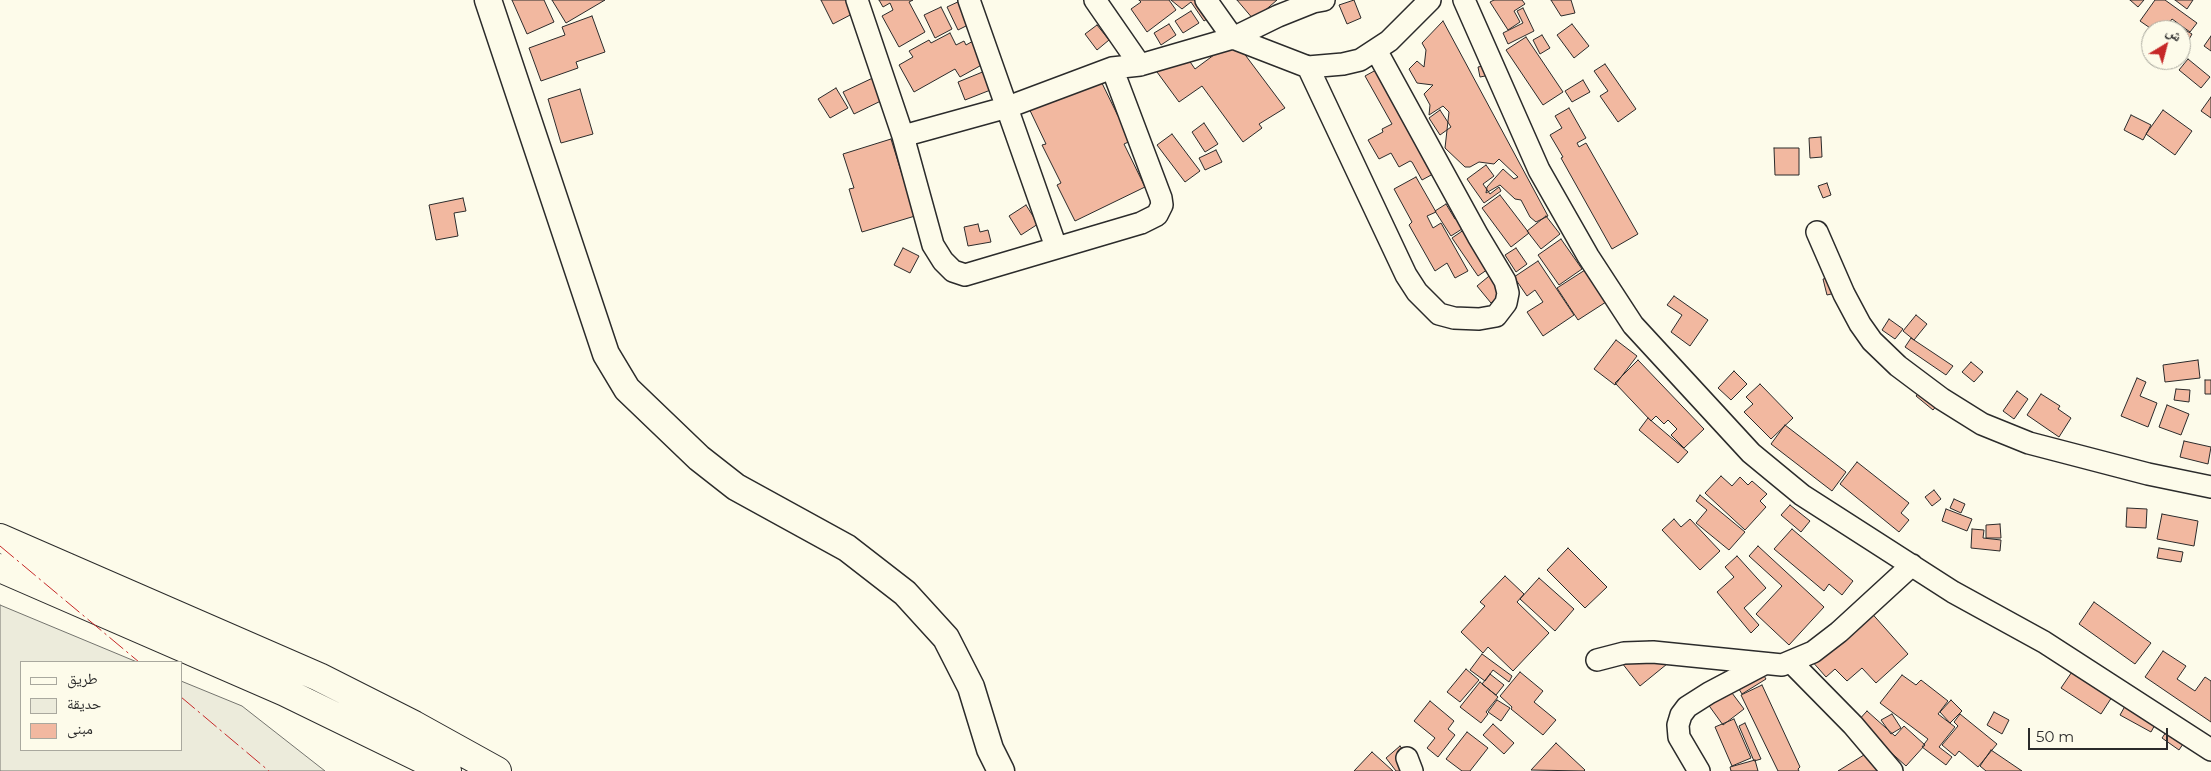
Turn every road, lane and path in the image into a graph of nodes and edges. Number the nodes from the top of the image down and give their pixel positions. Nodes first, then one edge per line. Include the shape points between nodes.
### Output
1 (488, 0) edge
2 (857, 0) edge
3 (969, 0) edge
4 (1095, 0) edge
5 (1206, 0) edge
6 (1430, 0) edge
7 (1464, 0) edge
8 (1316, 1) edge
9 (1233, 38) junction
10 (1376, 50) junction
11 (1140, 65) junction
12 (1308, 67) junction
13 (1112, 68) junction
14 (1008, 107) junction
15 (903, 136) junction
16 (1817, 232) dead end
17 (1056, 248) junction
18 (2211, 487) edge
19 (0, 538) edge
20 (1912, 565) junction
21 (0, 568) edge
22 (1597, 660) dead end
23 (1791, 662) junction
24 (1764, 664) junction
25 (2211, 750) edge
26 (447, 771) edge
27 (497, 771) edge
28 (1000, 771) edge
29 (1699, 771) edge
30 (1892, 771) edge

1 - 28 main road via 606,354 627,389 699,458 736,487 847,548 905,593 946,638 971,687
2 - 15 street
3 - 14 street
4 - 11 street
5 - 9 street
6 - 10 street via 1402,30
7 - 20 street via 1539,170 1588,256 1633,325 1751,453 1802,495
8 - 9 street
9 - 11 street
9 - 12 street
10 - 12 street via 1360,60
10 - 12 street via 1505,281 1506,303 1496,316 1480,320 1439,314 1417,292 1406,276
11 - 13 street
13 - 14 street
13 - 17 street via 1156,181 1162,205 1157,215 1149,219
14 - 15 street
14 - 17 street
15 - 17 street via 933,245 953,271 966,275 975,273
16 - 18 street via 1844,294 1872,341 1898,366 1942,399 1982,424 2029,443
19 - 27 highway via 319,677
20 - 23 street via 1839,632 1813,652
20 - 25 street via 1953,592 2044,642
21 - 26 highway via 284,692
22 - 24 street via 1624,652 1653,652
23 - 24 street
23 - 30 street via 1852,724
24 - 29 street via 1709,693 1687,707 1681,715 1679,737

